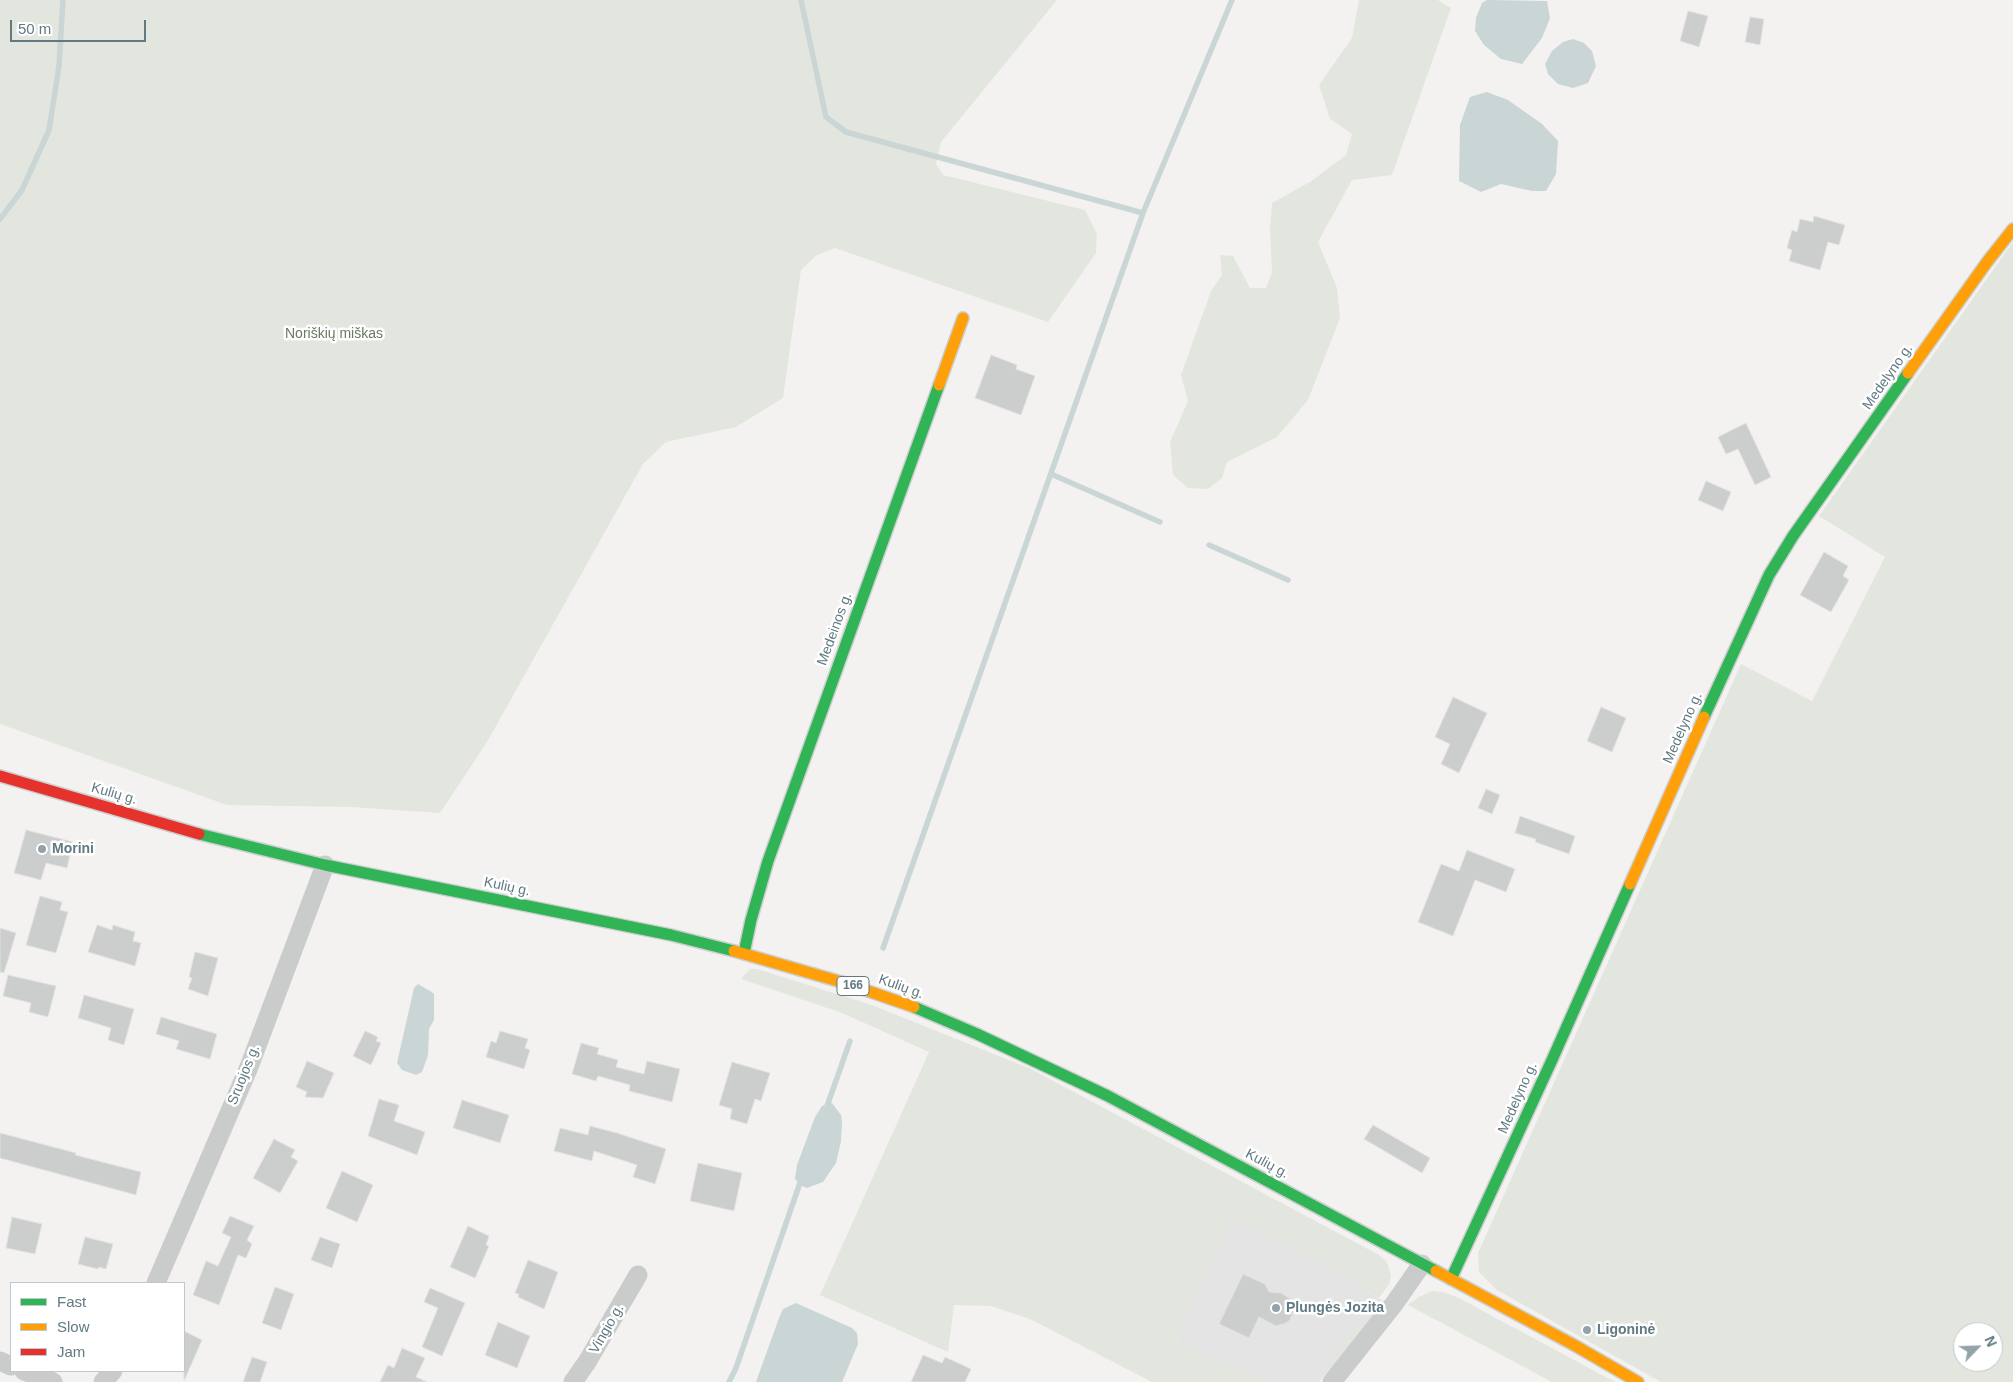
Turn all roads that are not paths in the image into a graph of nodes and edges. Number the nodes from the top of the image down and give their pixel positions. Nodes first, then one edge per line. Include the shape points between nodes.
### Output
1 (2013, 229) edge
2 (963, 318) dead end
3 (0, 776) edge
4 (325, 864) junction
5 (744, 953) junction
6 (1422, 1264) junction
7 (638, 1275) dead end
8 (1451, 1279) junction
9 (156, 1282) edge
10 (27, 1372) edge
11 (113, 1372) edge
12 (53, 1382) edge
13 (103, 1382) edge
14 (573, 1382) edge
15 (1332, 1382) edge
16 (1638, 1382) edge

1 - 8 street, Medelyno g. via 1799,528 1769,575
2 - 5 street, Medeinos g. via 768,861
3 - 4 street, Kulių g. / 166 via 209,837
4 - 5 street, Kulių g. / 166
4 - 9 street, Sruojos g. via 248,1067
5 - 6 street, Kulių g. / 166 via 916,1008 1044,1064
6 - 8 street, Kulių g. / 166
6 - 15 street via 1404,1292
7 - 14 street, Vingio g.
8 - 16 street, Kulių g. / 166
10 - 12 street
11 - 13 street

